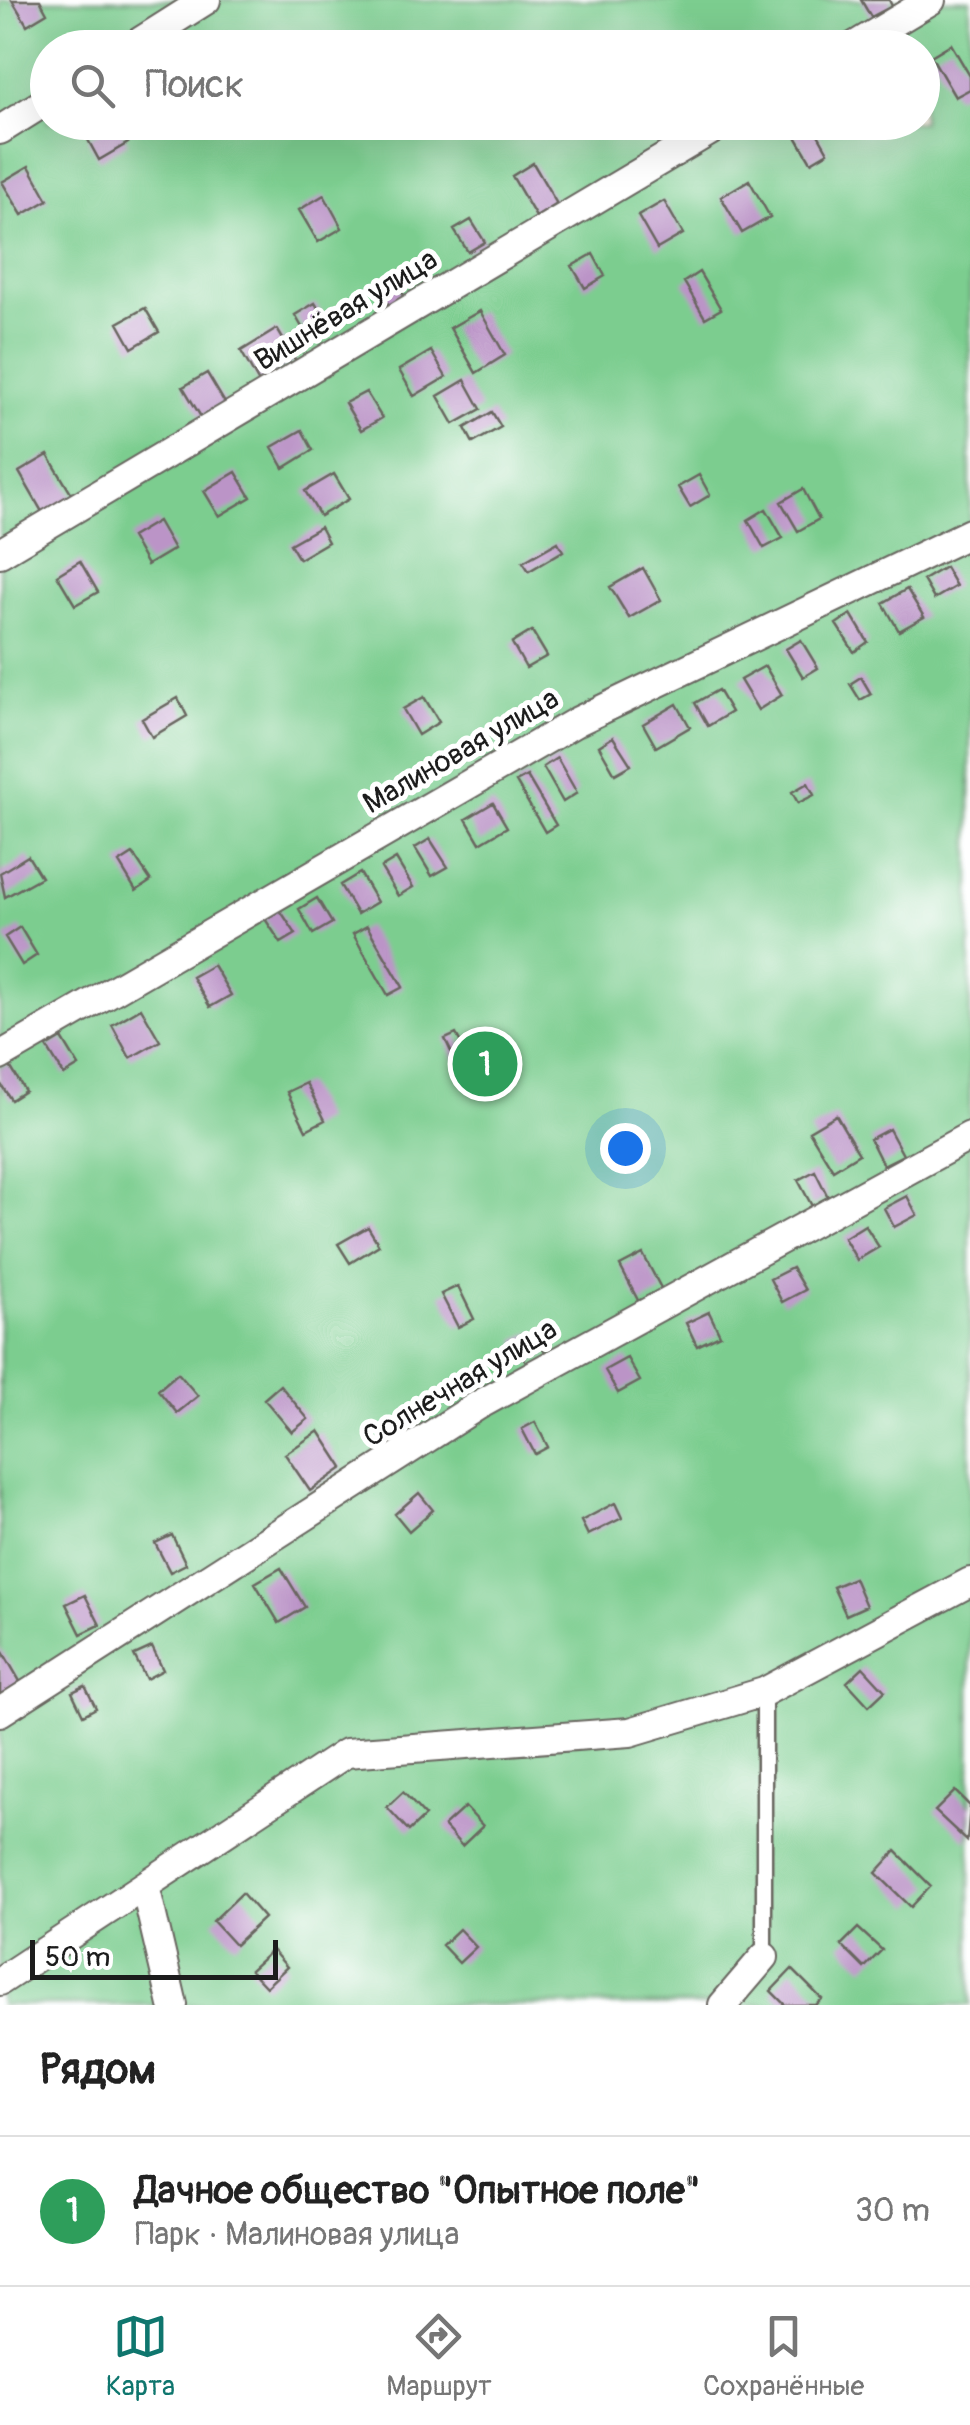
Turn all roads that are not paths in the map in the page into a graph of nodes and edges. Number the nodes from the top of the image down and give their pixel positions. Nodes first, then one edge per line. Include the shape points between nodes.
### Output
1 (206, 0) edge
2 (931, 0) edge
3 (158, 30) edge
4 (881, 30) edge
5 (30, 111) edge
6 (0, 130) edge
7 (695, 140) edge
8 (970, 532) edge
9 (0, 553) edge
10 (0, 1056) edge
11 (970, 1136) edge
12 (970, 1582) edge
13 (764, 1692) junction
14 (0, 1712) edge
15 (145, 1886) junction
16 (764, 1958) joint
17 (0, 1981) edge
18 (174, 2005) edge
19 (724, 2005) edge

1 - 3 street
2 - 4 street
5 - 6 street
7 - 9 street, Вишнёвая улица
8 - 10 street, Малиновая улица via 578,721
11 - 14 street, Солнечная улица via 476,1406
12 - 13 street
13 - 15 street via 630,1732 346,1753
13 - 16 lane
15 - 17 street
15 - 18 street
16 - 19 street

